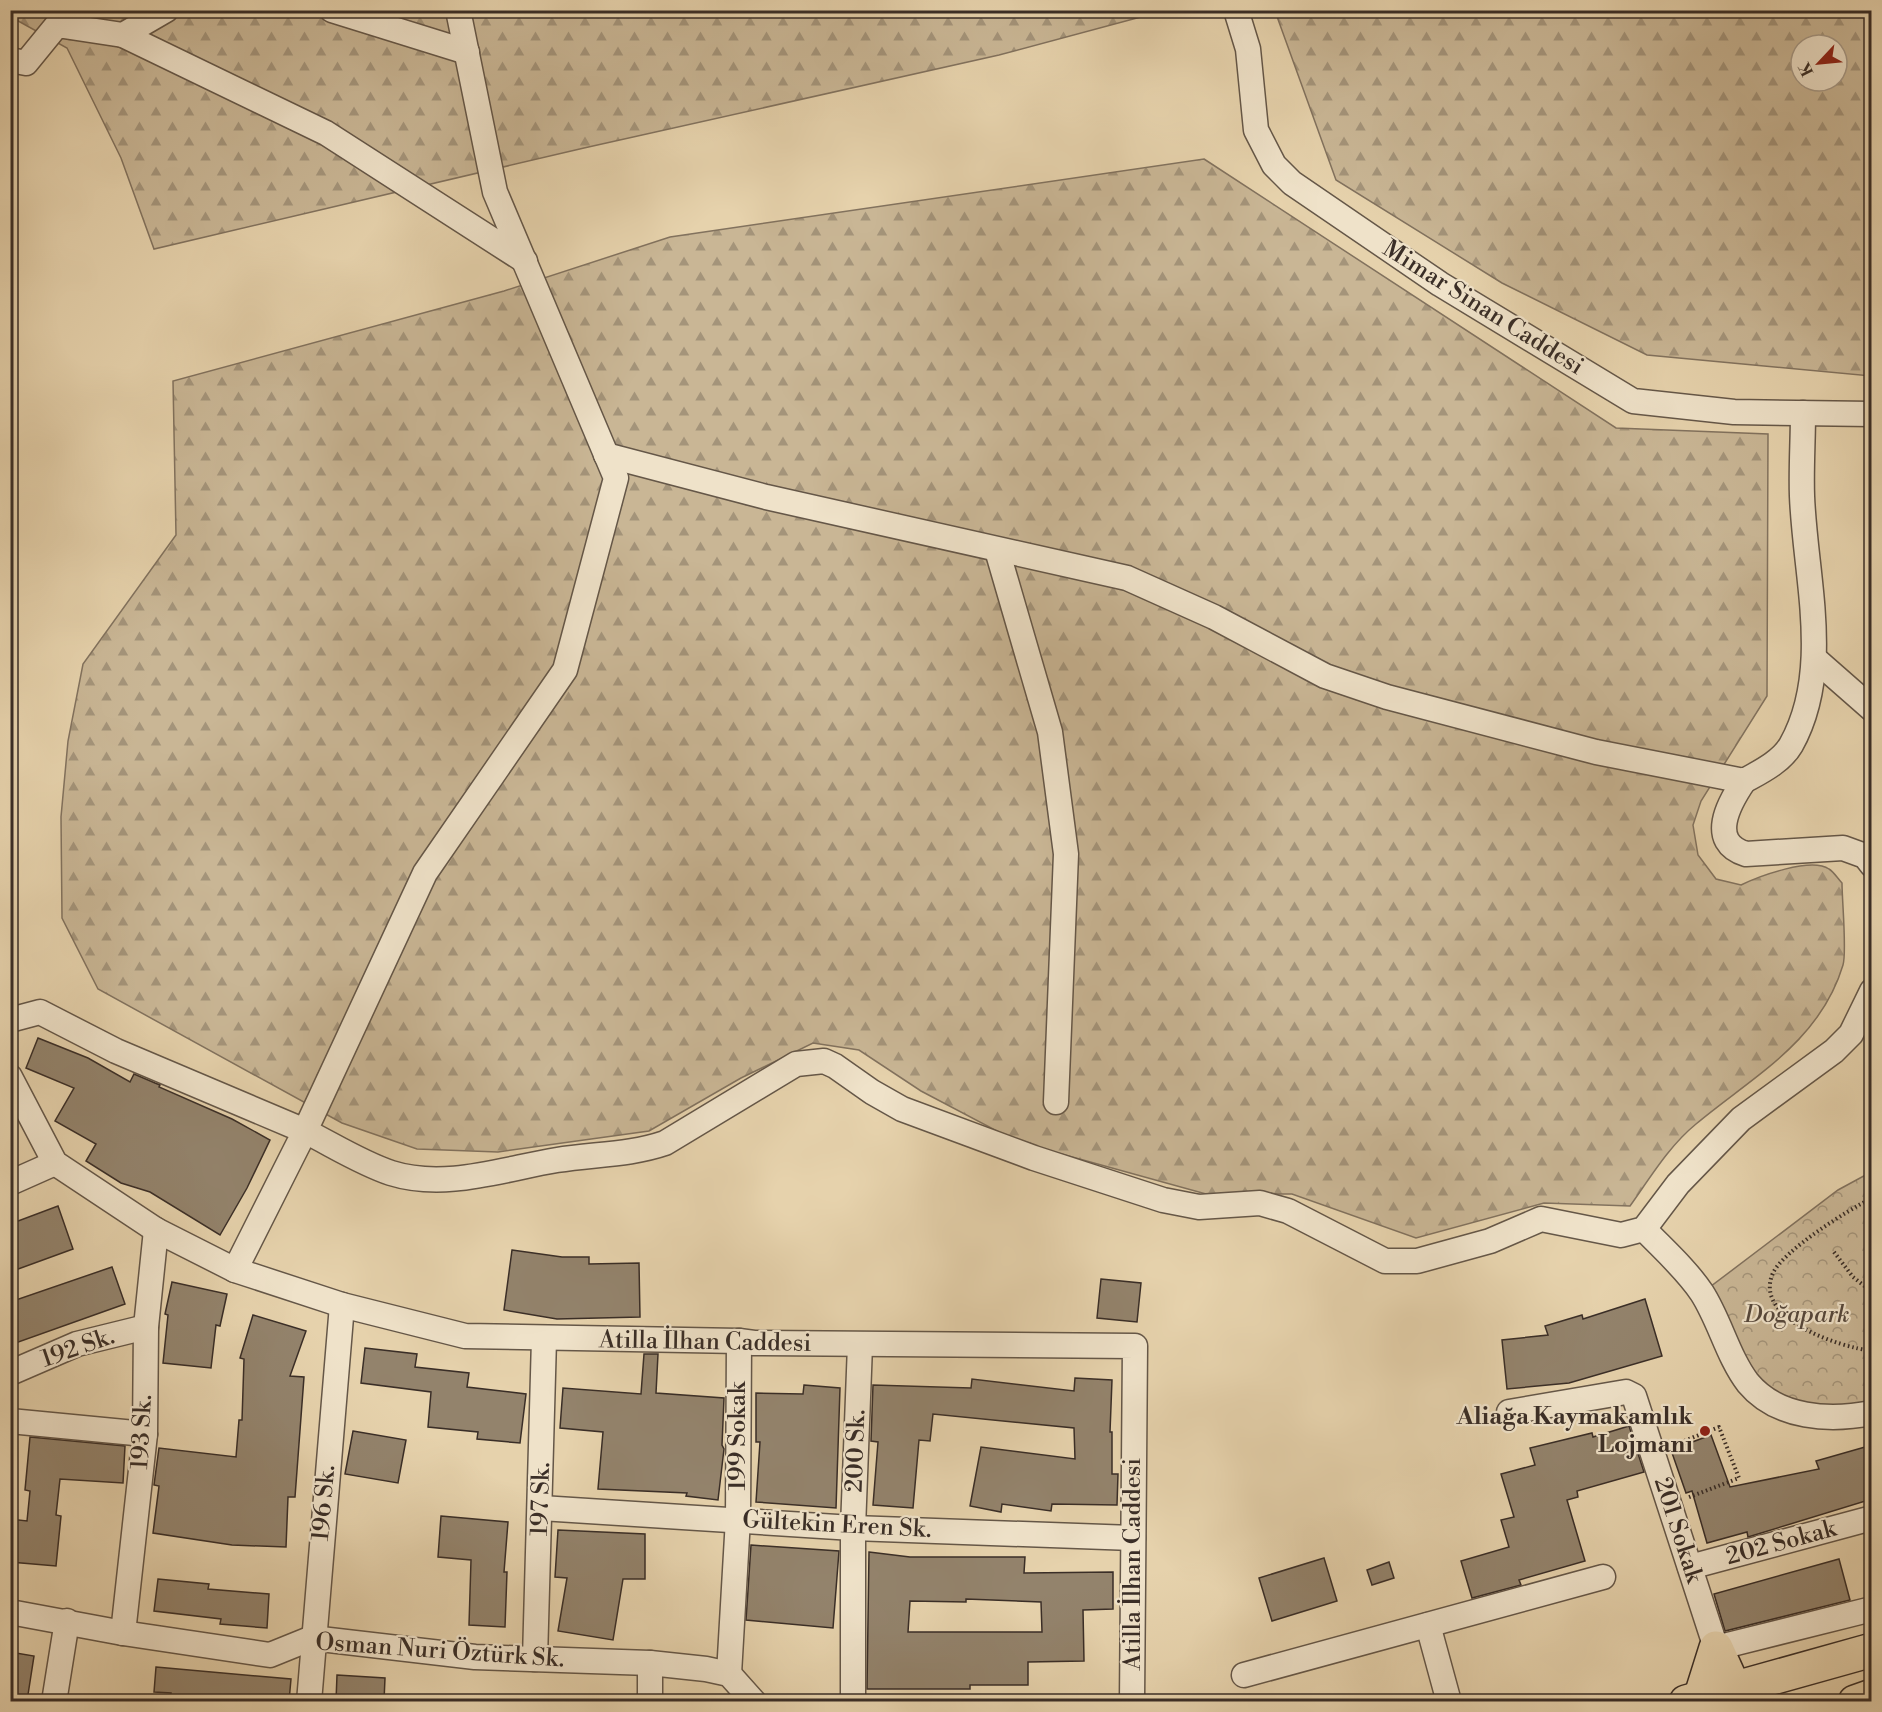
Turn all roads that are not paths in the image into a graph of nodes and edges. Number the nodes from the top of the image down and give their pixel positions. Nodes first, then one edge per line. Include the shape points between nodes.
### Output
1 (166, 10) edge
2 (332, 10) edge
3 (458, 10) edge
4 (1236, 10) edge
5 (51, 18) edge
6 (123, 35) junction
7 (467, 52) junction
8 (10, 60) edge
9 (525, 261) junction
10 (1803, 413) junction
11 (1872, 414) edge
12 (606, 455) junction
13 (997, 550) junction
14 (1815, 659) junction
15 (1872, 709) edge
16 (1744, 781) junction
17 (1872, 865) edge
18 (1872, 992) edge
19 (10, 1020) edge
20 (10, 1077) edge
21 (1056, 1102) dead end
22 (305, 1131) junction
23 (55, 1162) junction
24 (10, 1183) edge
25 (1644, 1228) junction
26 (156, 1230) junction
27 (235, 1270) junction
28 (342, 1305) junction
29 (146, 1328) junction
30 (544, 1339) junction
31 (739, 1341) junction
32 (860, 1345) junction
33 (10, 1373) edge
34 (1509, 1412) dead end
35 (1872, 1413) edge
36 (10, 1421) edge
37 (145, 1434) junction
38 (541, 1508) junction
39 (1872, 1518) edge
40 (738, 1519) junction
41 (853, 1527) junction
42 (1133, 1538) junction
43 (1690, 1568) junction
44 (1603, 1577) dead end
45 (1872, 1609) edge
46 (10, 1612) edge
47 (68, 1621) junction
48 (1428, 1625) junction
49 (123, 1633) junction
50 (312, 1638) junction
51 (1716, 1648) junction
52 (1872, 1650) edge
53 (535, 1659) junction
54 (650, 1663) junction
55 (729, 1674) junction
56 (1244, 1675) dead end
57 (1739, 1696) edge
58 (1872, 1696) edge
59 (1695, 1700) edge
60 (54, 1701) edge
61 (309, 1701) edge
62 (650, 1701) edge
63 (754, 1701) edge
64 (853, 1701) edge
65 (1132, 1701) edge
66 (1449, 1701) edge
67 (1855, 1701) edge

1 - 6 street
2 - 7 street
3 - 7 street
4 - 10 street, Mimar Sinan Caddesi via 1248,49 1256,130 1275,165 1292,183 1440,284 1633,400 1734,412
5 - 6 street
5 - 8 street via 26,63
6 - 9 street via 326,133
7 - 9 street via 495,192
9 - 12 street
10 - 11 street, Mimar Sinan Caddesi
10 - 14 street via 1802,495
12 - 13 street via 766,497
12 - 22 street via 616,478 565,670 425,873
13 - 16 street via 1127,578 1214,617 1325,675 1387,697 1596,752
13 - 21 street via 1050,732 1066,854
14 - 15 street
14 - 16 street via 1791,746
16 - 17 street via 1726,808 1727,840 1735,851 1746,854 1843,848 1865,856
18 - 25 street via 1851,1034 1742,1119 1678,1184
19 - 22 street via 40,1012 116,1051
20 - 23 street, Atilla İlhan Caddesi
22 - 25 street via 393,1173 432,1178 491,1174 645,1149 674,1138 796,1064 824,1061 902,1109 1013,1151 1163,1200 1198,1207 1260,1203 1288,1210 1386,1261 1417,1261 1457,1252 1540,1219 1621,1235
22 - 27 street
23 - 24 street
23 - 26 street, Atilla İlhan Caddesi
25 - 35 street via 1702,1293 1748,1383 1767,1399 1806,1415 1852,1417
26 - 27 street, Atilla İlhan Caddesi
26 - 29 street, 193 Sk.
27 - 28 street, Atilla İlhan Caddesi
28 - 30 street, Atilla İlhan Caddesi via 465,1335
28 - 50 street, 196 Sk.
29 - 33 street, 192 Sk. via 77,1344
29 - 37 street, 193 Sk.
30 - 31 street, Atilla İlhan Caddesi
30 - 38 street, 197 Sk.
31 - 32 street, Atilla İlhan Caddesi
31 - 40 street, 199 Sokak
32 - 41 street, 200 Sk.
32 - 42 street, Atilla İlhan Caddesi via 1135,1346
34 - 43 street, 201 Sokak via 1632,1394
36 - 37 street
37 - 49 street, 193 Sk.
38 - 40 street, Gültekin Eren Sk.
38 - 53 street, 197 Sk.
39 - 43 street, 202 Sokak
40 - 41 street, Gültekin Eren Sk.
40 - 55 street, 199 Sokak
41 - 42 street, Gültekin Eren Sk.
41 - 64 street, 200 Sk.
42 - 65 street, Atilla İlhan Caddesi
43 - 51 street, 201 Sokak
44 - 48 street
45 - 51 street
46 - 47 street, Osman Nuri Öztürk Sk.
47 - 49 street, Osman Nuri Öztürk Sk.
47 - 60 street
48 - 56 street
48 - 66 street
49 - 50 street, Osman Nuri Öztürk Sk. via 270,1655
50 - 53 street, Osman Nuri Öztürk Sk. via 475,1657
50 - 61 street, 196 Sk.
51 - 57 highway
51 - 59 highway
52 - 57 highway
53 - 54 street, Osman Nuri Öztürk Sk.
54 - 55 street, Osman Nuri Öztürk Sk.
54 - 62 street
55 - 63 street
57 - 59 highway via 1720,1690
58 - 67 highway

